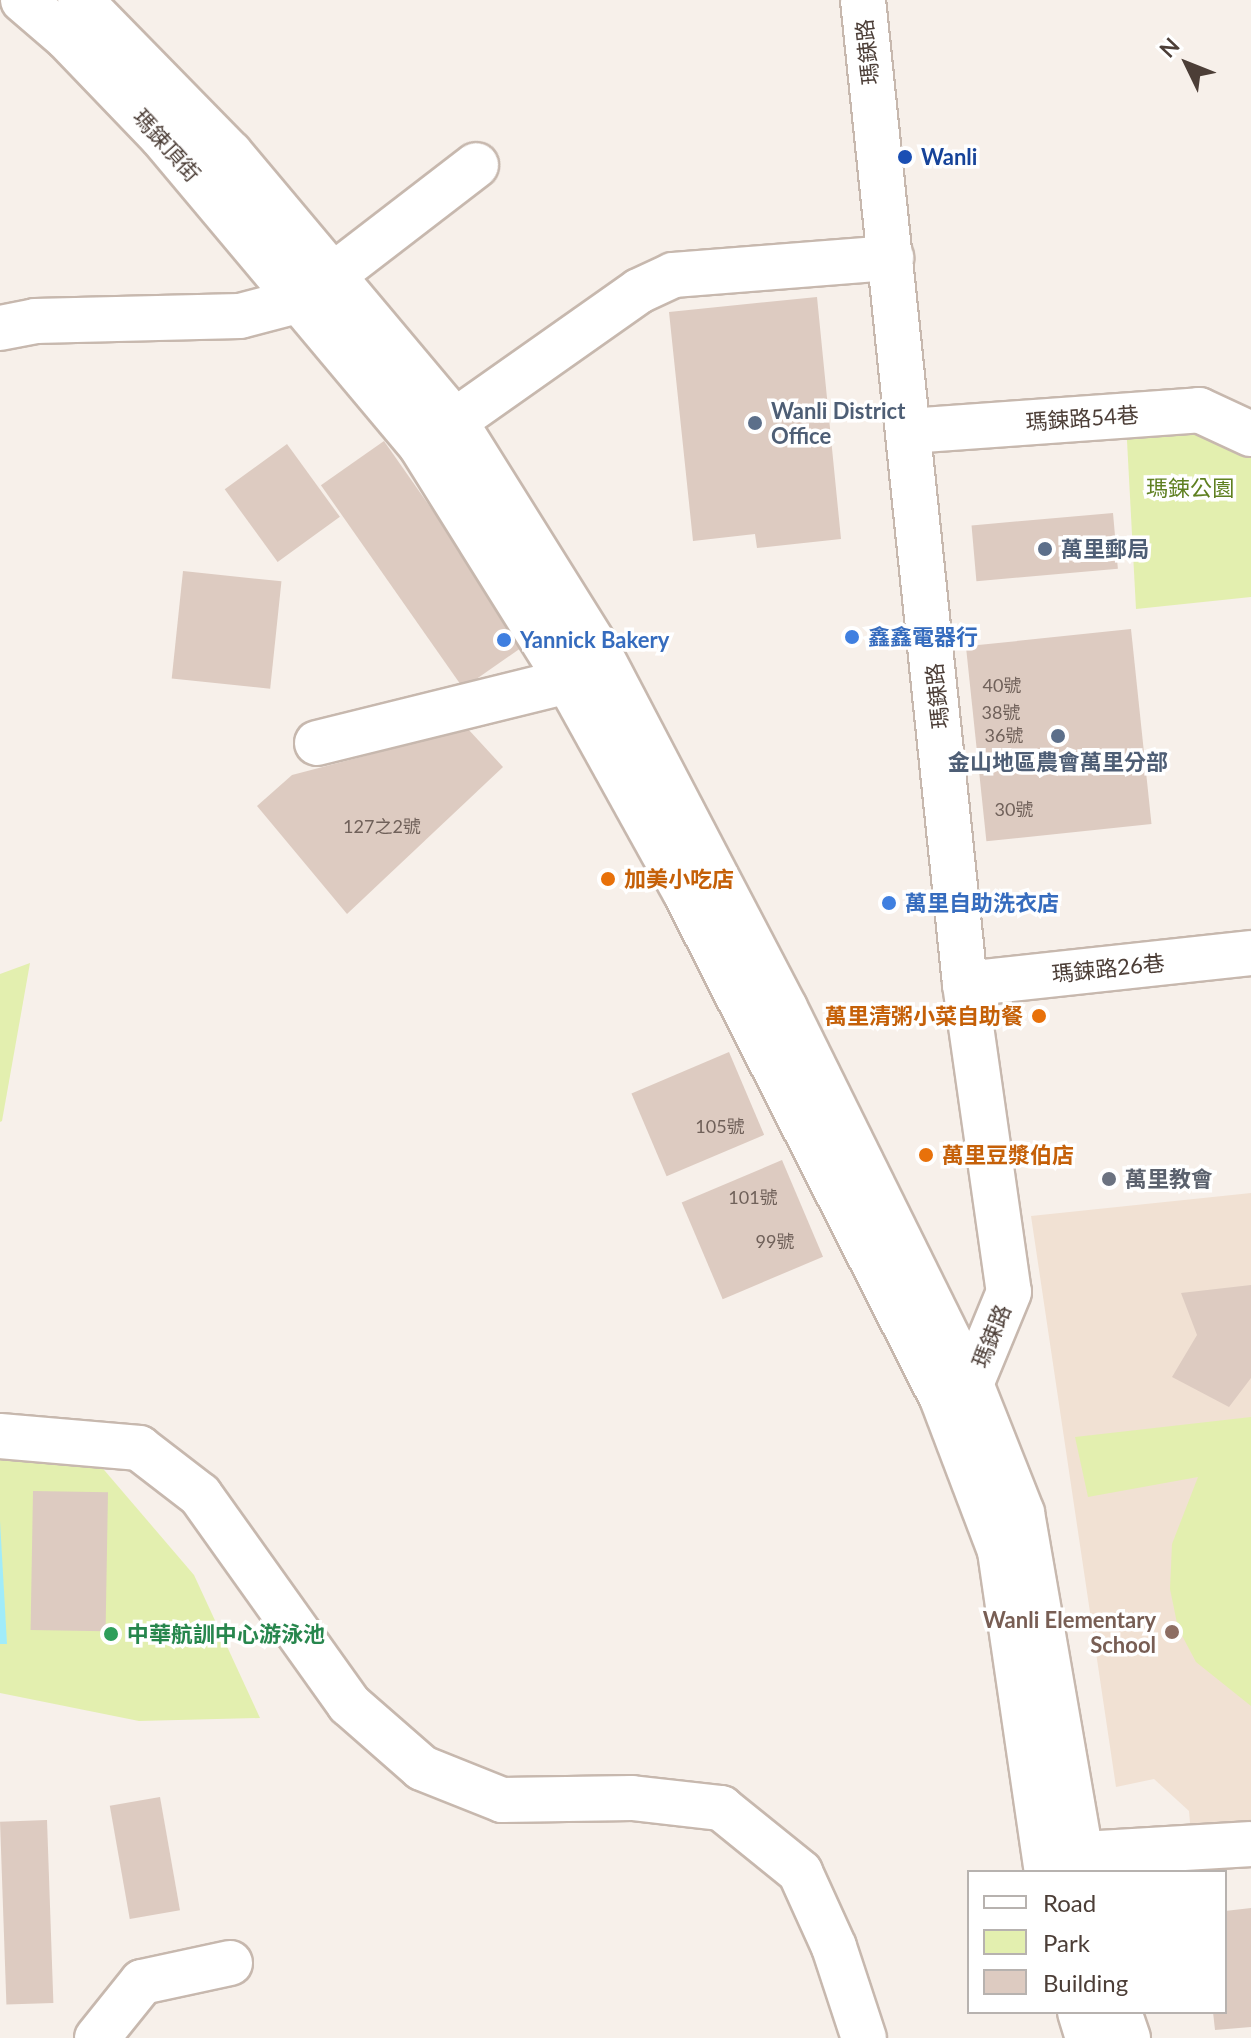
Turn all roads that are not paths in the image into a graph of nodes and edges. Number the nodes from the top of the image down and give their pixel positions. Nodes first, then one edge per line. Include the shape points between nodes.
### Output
1 (23, 0) edge
2 (80, 0) edge
3 (863, 0) edge
4 (476, 165) dead end
5 (891, 258) junction
6 (337, 275) junction
7 (301, 300) junction
8 (0, 328) edge
9 (909, 431) junction
10 (437, 433) junction
11 (1251, 434) edge
12 (584, 668) junction
13 (317, 743) dead end
14 (1251, 953) edge
15 (965, 984) junction
16 (956, 1391) junction
17 (0, 1436) edge
18 (1251, 1844) edge
19 (1063, 1863) edge
20 (230, 1963) dead end
21 (1081, 2014) edge
22 (1120, 2014) edge
23 (97, 2038) edge
24 (864, 2038) edge
25 (1088, 2038) edge
26 (1128, 2038) edge

1 - 7 street, 瑪鋉頂街 via 162,137
2 - 6 street, 瑪鋉頂街 via 230,153
3 - 5 street, 瑪鋉路
4 - 6 street
5 - 9 street, 瑪鋉路
5 - 10 street via 673,275 639,291
6 - 7 street
6 - 10 street, 瑪鋉路
7 - 8 street via 240,316 35,321
7 - 10 street, 瑪鋉路
9 - 11 street, 瑪鋉路54巷 via 1199,410
9 - 15 street, 瑪鋉路
10 - 12 street, 瑪鋉路
12 - 13 street
12 - 16 street, 瑪鋉路 via 785,1008
14 - 15 street, 瑪鋉路26巷
15 - 16 street, 瑪鋉路 via 1009,1292
16 - 19 street, 瑪鋉路 via 1022,1513
17 - 24 street via 139,1448 200,1495 349,1704 422,1768 502,1800 632,1798 721,1808 800,1872 834,1947
18 - 19 street
20 - 23 street via 142,1982
21 - 25 street
22 - 26 street

